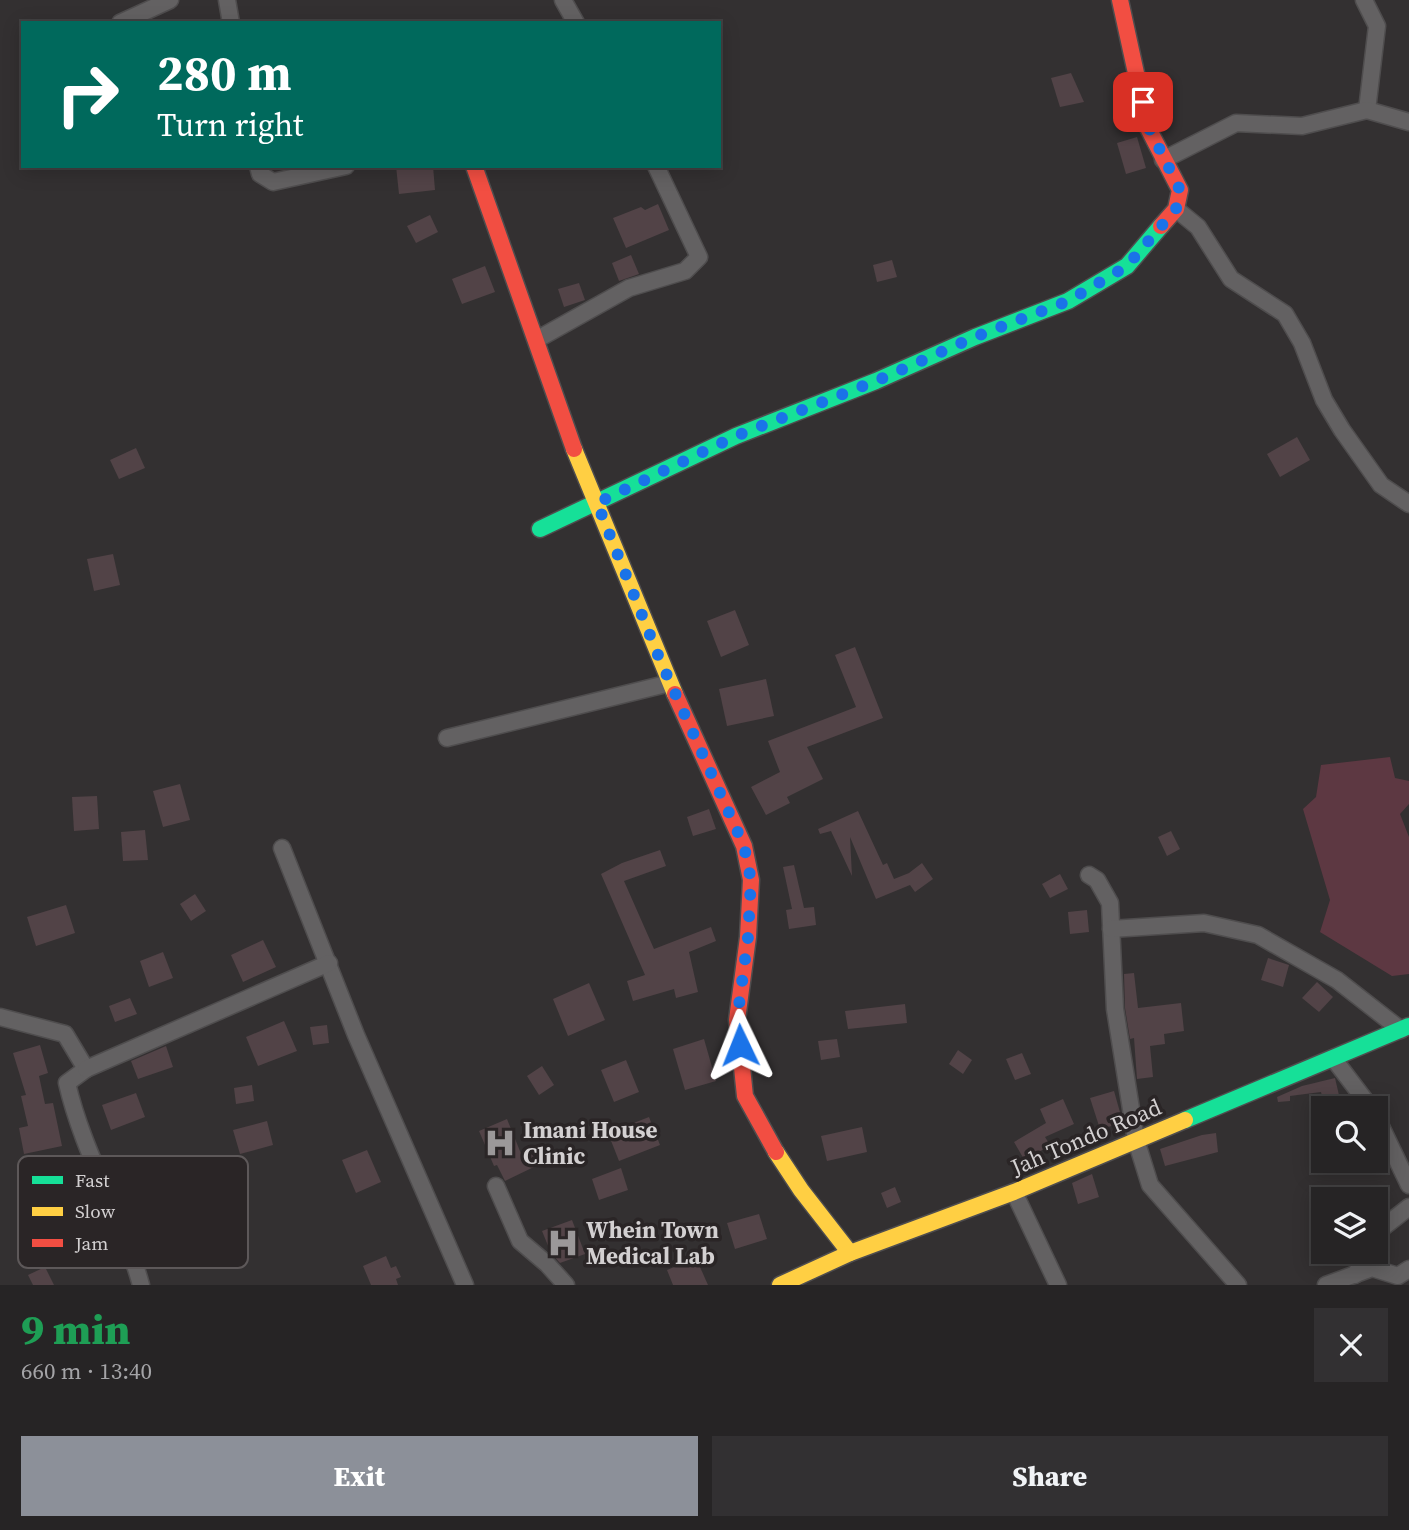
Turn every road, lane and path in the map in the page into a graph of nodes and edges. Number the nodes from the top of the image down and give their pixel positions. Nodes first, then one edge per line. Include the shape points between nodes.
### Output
1 (170, 0) edge
2 (227, 0) edge
3 (563, 0) edge
4 (1120, 0) edge
5 (1364, 0) edge
6 (124, 21) edge
7 (231, 21) edge
8 (575, 21) edge
9 (1367, 110) junction
10 (1409, 122) edge
11 (1163, 160) junction
12 (258, 168) edge
13 (337, 168) edge
14 (475, 168) edge
15 (657, 168) edge
16 (1176, 209) junction
17 (536, 341) junction
18 (597, 503) junction
19 (1409, 504) edge
20 (540, 529) dead end
21 (670, 683) junction
22 (447, 738) dead end
23 (282, 848) dead end
24 (1089, 875) dead end
25 (1111, 929) junction
26 (329, 962) junction
27 (0, 1017) edge
28 (1405, 1028) edge
29 (1333, 1058) junction
30 (86, 1069) junction
31 (1362, 1096) edge
32 (1136, 1140) junction
33 (1388, 1141) edge
34 (92, 1156) edge
35 (1409, 1185) edge
36 (496, 1186) dead end
37 (1014, 1192) junction
38 (1409, 1207) edge
39 (1388, 1224) edge
40 (850, 1253) junction
41 (1361, 1264) edge
42 (135, 1268) edge
43 (1409, 1269) edge
44 (1355, 1275) junction
45 (141, 1285) edge
46 (465, 1285) edge
47 (566, 1285) edge
48 (780, 1285) edge
49 (1058, 1285) edge
50 (1238, 1285) edge
51 (1326, 1285) edge

1 - 6 street
2 - 7 street
3 - 8 street
4 - 11 street via 1149,128
5 - 9 street via 1377,26
9 - 10 street
9 - 11 street via 1303,126 1236,122
11 - 16 street via 1180,190
12 - 13 street via 274,182
14 - 17 street
15 - 17 street via 699,257 685,271 629,288
16 - 18 street via 1127,266 1068,301 736,436
16 - 19 street via 1198,227 1231,278 1285,314 1342,430 1381,485
17 - 18 street
18 - 20 street
18 - 21 street
21 - 22 street
21 - 40 street via 744,846 751,880 737,1020 745,1096 801,1190
23 - 26 street
24 - 25 street via 1110,903
25 - 28 street via 1204,923 1258,935 1337,980
25 - 32 street via 1115,1009
26 - 30 street
26 - 46 street
27 - 30 street via 65,1034
28 - 29 street, Jah Tondo Road
29 - 31 street
29 - 32 street, Jah Tondo Road
30 - 34 street via 67,1083 74,1115
32 - 37 street, Jah Tondo Road
32 - 50 street via 1150,1185
33 - 35 street
36 - 47 street via 520,1241
37 - 40 street, Jah Tondo Road
37 - 49 street
38 - 39 street
40 - 48 street, Jah Tondo Road
41 - 44 street
42 - 45 street
43 - 44 street via 1398,1276 1372,1268
44 - 51 street

